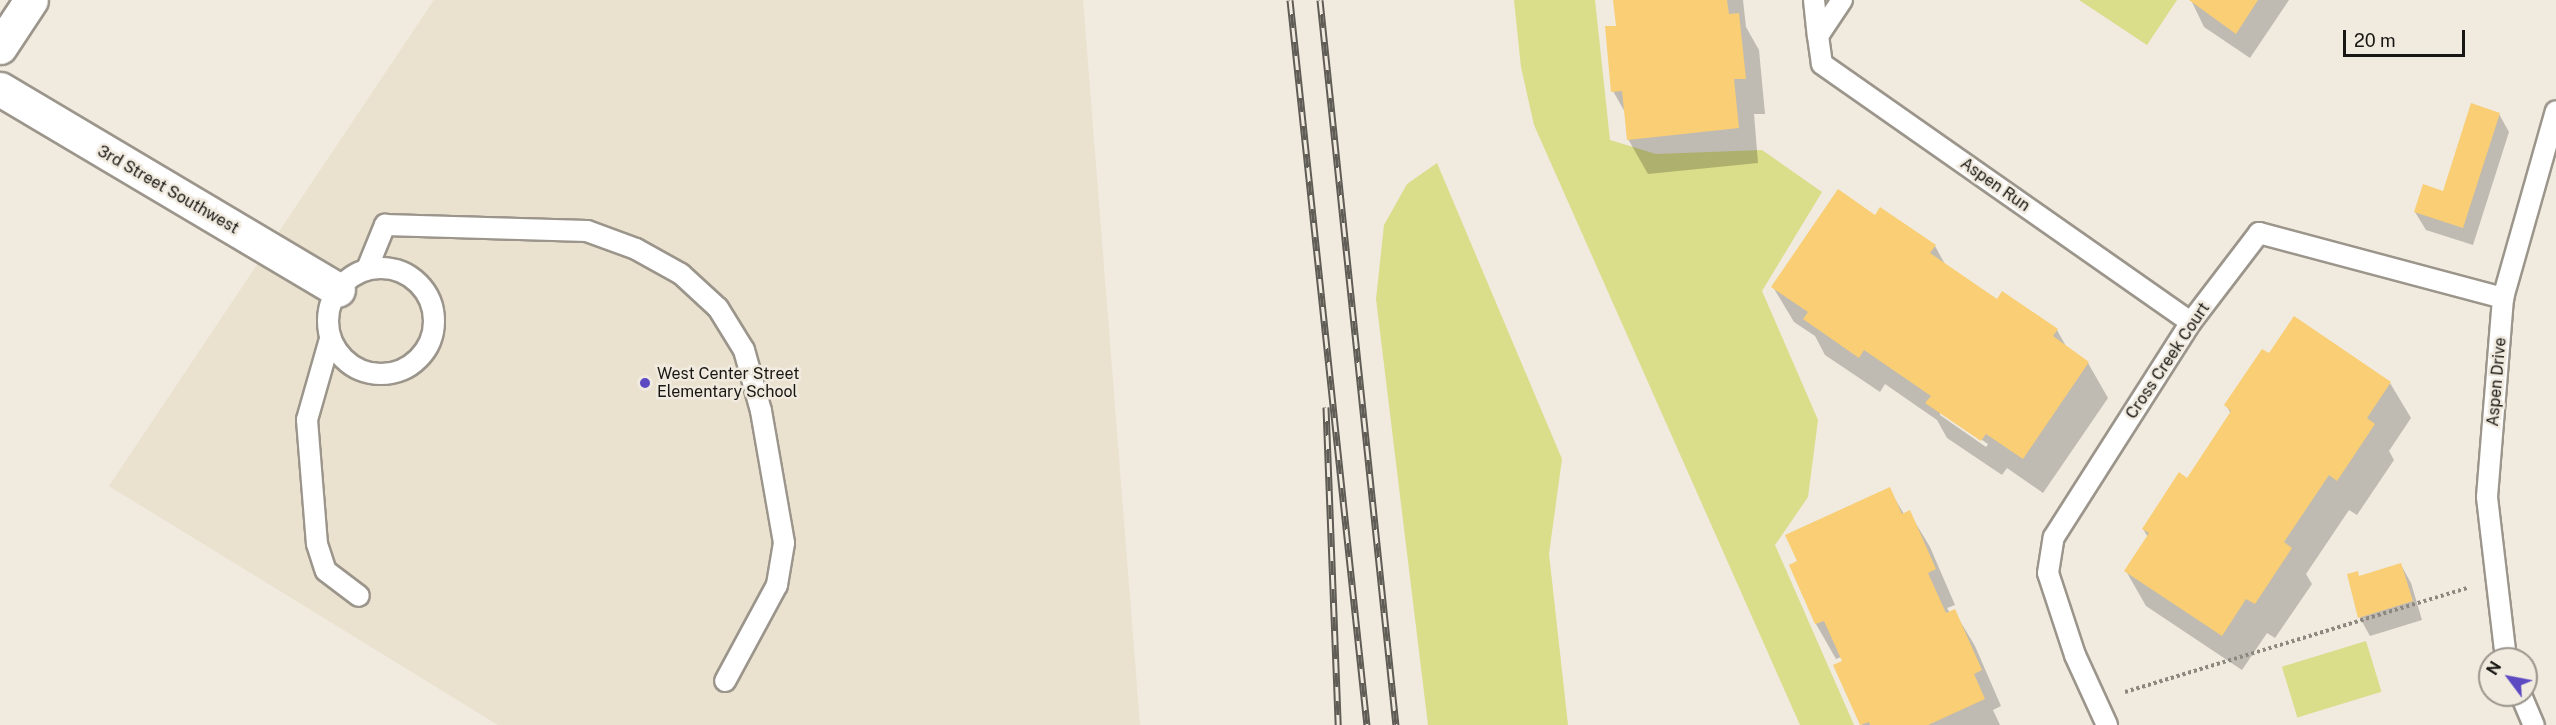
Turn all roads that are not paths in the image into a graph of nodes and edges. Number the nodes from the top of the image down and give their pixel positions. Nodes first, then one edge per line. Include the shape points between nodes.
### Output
1 (31, 0) edge
2 (1814, 0) edge
3 (1842, 0) edge
4 (1818, 36) junction
5 (0, 46) edge
6 (0, 89) edge
7 (2556, 111) edge
8 (367, 269) junction
9 (338, 290) junction
10 (2504, 298) junction
11 (2191, 322) junction
12 (330, 339) junction
13 (359, 596) dead end
14 (2504, 647) edge
15 (725, 681) dead end
16 (2526, 707) edge
17 (2107, 725) edge
18 (2534, 725) edge

1 - 5 street
2 - 4 lane, Aspen Run
3 - 4 lane
4 - 11 lane, Aspen Run via 1822,64
6 - 9 street, 3rd Street Southwest
7 - 10 lane, Aspen Drive
8 - 9 lane
8 - 12 lane via 386,267 403,271 418,281 435,313 427,348 401,371 367,373 345,360
8 - 15 lane via 385,225 587,231 636,249 681,274 718,308 747,360 784,543 777,585
9 - 12 lane via 330,305
10 - 11 lane, Cross Creek Court via 2259,234
10 - 14 lane, Aspen Drive via 2487,497
11 - 17 lane, Cross Creek Court via 2054,537 2048,573 2075,655
12 - 13 lane via 307,420 317,544 326,571
16 - 18 lane

